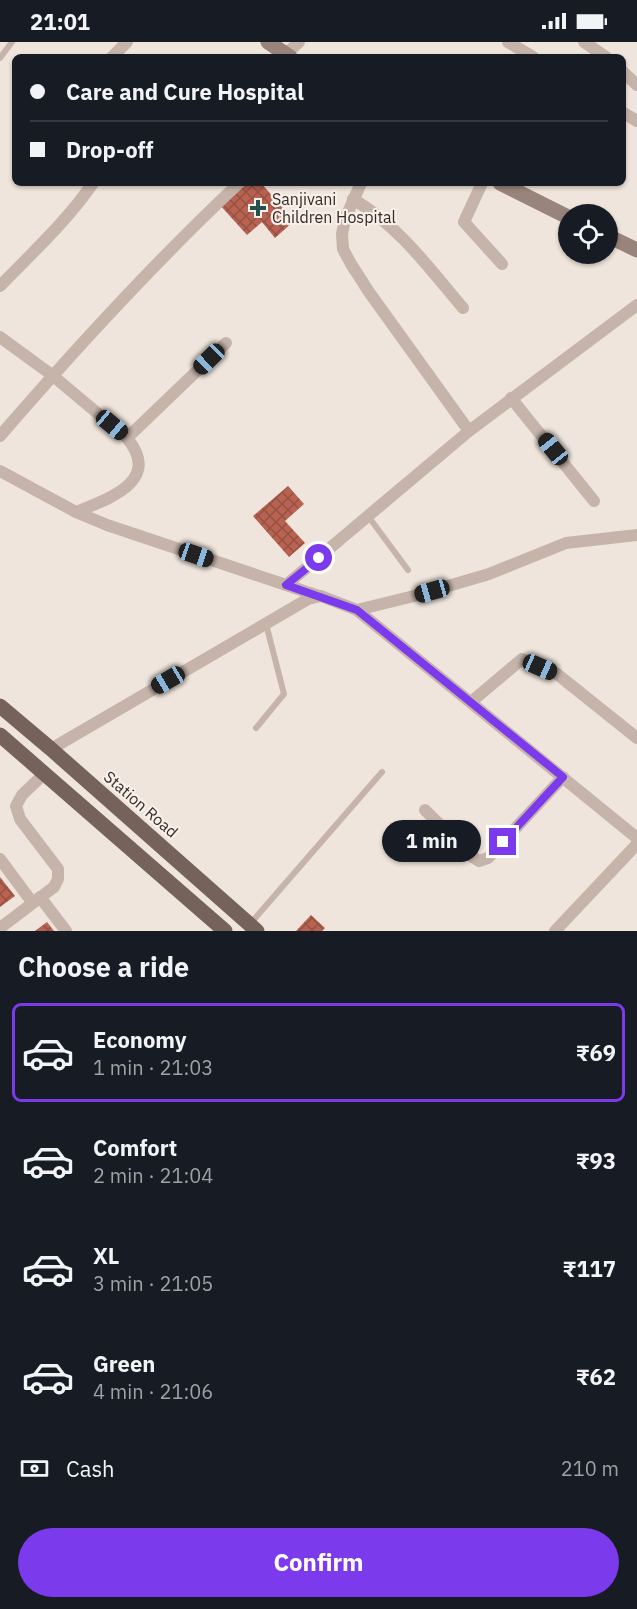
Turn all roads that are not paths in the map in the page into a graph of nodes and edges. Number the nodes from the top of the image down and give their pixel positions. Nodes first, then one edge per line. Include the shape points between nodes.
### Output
1 (12, 42) edge
2 (127, 42) edge
3 (268, 42) edge
4 (299, 42) edge
5 (508, 42) edge
6 (584, 42) edge
7 (115, 54) edge
8 (285, 54) edge
9 (290, 54) edge
10 (528, 54) edge
11 (602, 54) edge
12 (0, 58) edge
13 (626, 75) edge
14 (637, 85) edge
15 (91, 186) edge
16 (236, 186) edge
17 (360, 186) edge
18 (481, 186) edge
19 (506, 186) edge
20 (353, 199) junction
21 (558, 212) edge
22 (618, 241) edge
23 (637, 250) edge
24 (502, 264) dead end
25 (0, 286) edge
26 (637, 304) edge
27 (463, 308) dead end
28 (0, 337) edge
29 (226, 343) dead end
30 (52, 375) junction
31 (511, 398) junction
32 (469, 430) junction
33 (0, 436) edge
34 (127, 438) junction
35 (0, 471) edge
36 (594, 501) dead end
37 (76, 512) junction
38 (368, 516) junction
39 (637, 535) edge
40 (408, 570) dead end
41 (286, 585) junction
42 (321, 597) junction
43 (357, 610) junction
44 (266, 623) junction
45 (471, 702) junction
46 (0, 706) edge
47 (256, 728) dead end
48 (0, 735) edge
49 (637, 738) edge
50 (51, 749) junction
51 (382, 772) dead end
52 (45, 773) junction
53 (563, 777) junction
54 (425, 810) dead end
55 (637, 838) edge
56 (637, 844) edge
57 (0, 859) edge
58 (36, 900) junction
59 (0, 928) edge
60 (253, 928) edge
61 (66, 931) edge
62 (225, 931) edge
63 (555, 931) edge

1 - 12 lane
2 - 7 street
3 - 8 street
4 - 9 street
5 - 10 street
6 - 11 street
13 - 14 street
15 - 25 street
16 - 30 street
17 - 20 street
18 - 24 street via 464,222
19 - 21 street
20 - 27 street via 398,232
20 - 32 street via 342,234 351,264
22 - 23 street
26 - 31 street
28 - 30 street
29 - 34 street
30 - 33 street
30 - 34 street
31 - 32 street
31 - 36 street
32 - 38 street
34 - 37 street via 140,460 139,472 117,492
35 - 37 street
37 - 41 street
38 - 40 lane
38 - 41 street
39 - 43 street via 566,543 489,574
41 - 42 street
42 - 43 street
42 - 44 street via 308,599
43 - 45 street
44 - 47 lane via 284,694
44 - 50 street
45 - 49 street via 522,659 557,674
45 - 53 street
46 - 50 main road, Station Road
48 - 52 main road
50 - 60 main road, Station Road
51 - 60 lane
52 - 58 street via 22,795 16,807 20,819 57,869 54,887
52 - 62 main road
53 - 54 street via 488,858 479,861
53 - 55 street
56 - 63 street
57 - 58 street
58 - 59 street
58 - 61 street

